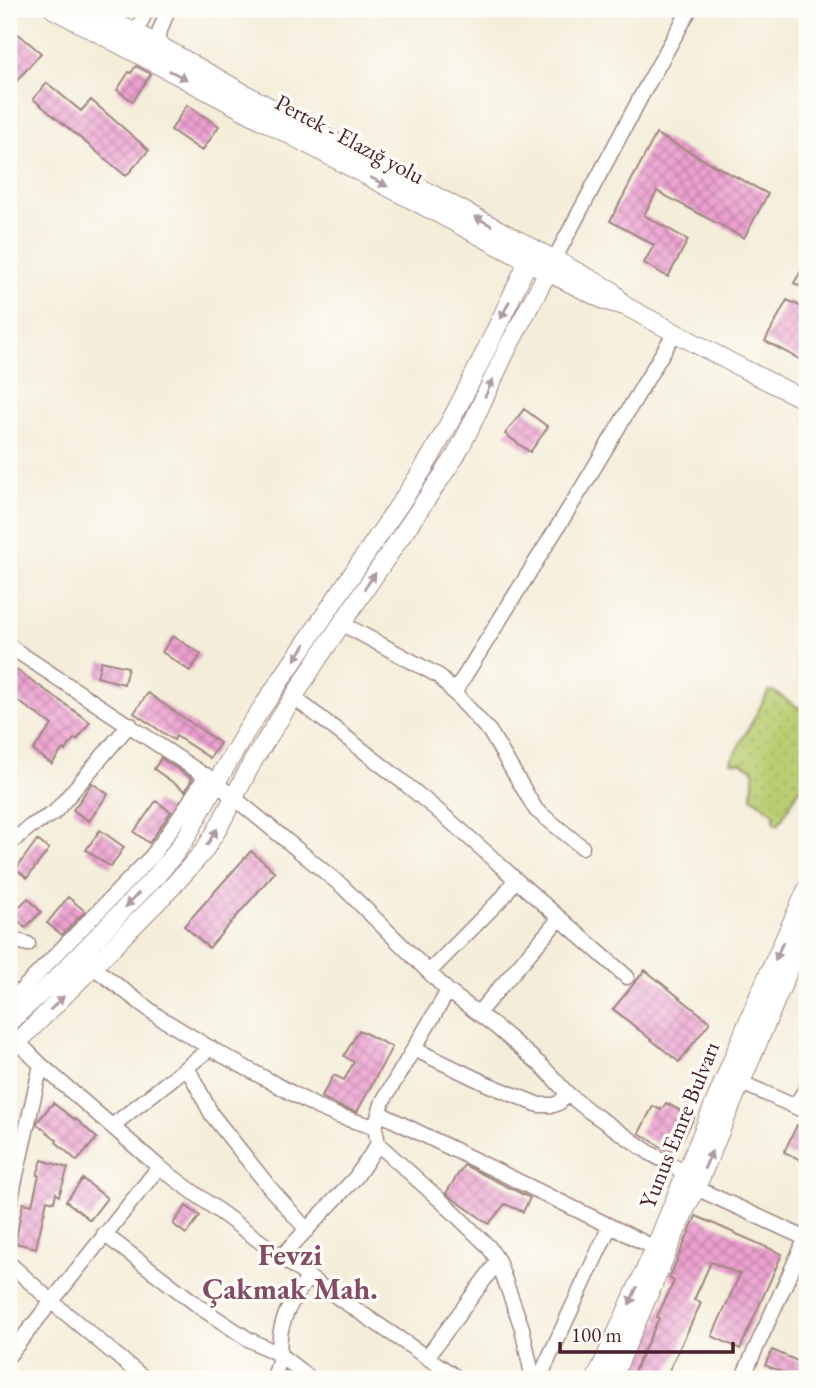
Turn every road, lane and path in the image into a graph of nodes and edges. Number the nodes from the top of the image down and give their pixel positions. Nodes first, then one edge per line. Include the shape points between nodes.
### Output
1 (53, 9) edge
2 (89, 9) edge
3 (147, 9) edge
4 (168, 9) edge
5 (690, 9) edge
6 (132, 41) junction
7 (152, 51) junction
8 (531, 255) junction
9 (551, 266) junction
10 (675, 332) junction
11 (807, 401) edge
12 (341, 622) junction
13 (9, 646) edge
14 (454, 693) junction
15 (293, 697) junction
16 (130, 724) junction
17 (211, 779) junction
18 (234, 798) junction
19 (9, 844) edge
20 (582, 847) dead end
21 (515, 879) junction
22 (807, 889) edge
23 (561, 918) junction
24 (807, 927) edge
25 (9, 939) edge
26 (29, 944) dead end
27 (93, 967) junction
28 (429, 972) junction
29 (627, 977) dead end
30 (448, 991) junction
31 (9, 1003) edge
32 (478, 1013) junction
33 (9, 1023) edge
34 (13, 1047) edge
35 (211, 1048) junction
36 (414, 1049) junction
37 (41, 1065) junction
38 (187, 1067) junction
39 (740, 1082) junction
40 (807, 1087) edge
41 (568, 1094) junction
42 (801, 1109) edge
43 (379, 1113) junction
44 (112, 1125) junction
45 (375, 1127) junction
46 (378, 1144) junction
47 (159, 1167) junction
48 (691, 1182) junction
49 (9, 1206) edge
50 (610, 1226) junction
51 (307, 1230) junction
52 (104, 1234) junction
53 (807, 1239) edge
54 (655, 1248) junction
55 (282, 1256) junction
56 (498, 1261) junction
57 (9, 1263) edge
58 (309, 1277) junction
59 (52, 1302) junction
60 (9, 1355) edge
61 (281, 1355) junction
62 (427, 1357) junction
63 (145, 1379) edge
64 (272, 1379) edge
65 (311, 1379) edge
66 (459, 1379) edge
67 (533, 1379) edge
68 (539, 1379) edge
69 (596, 1379) edge
70 (612, 1379) edge
71 (742, 1379) edge

1 - 6 main road, Pertek - Elazığ yolu
2 - 6 main road, Pertek - Elazığ yolu
3 - 6 street
4 - 7 street
5 - 9 street
6 - 7 main road, Pertek - Elazığ yolu
7 - 8 main road, Pertek - Elazığ yolu via 247,95
8 - 9 main road, Pertek - Elazığ yolu
8 -> 17 main road via 441,440
9 - 10 main road, Pertek - Elazığ yolu via 606,302 625,306
12 -> 9 main road via 455,457
10 - 11 main road, Pertek - Elazığ yolu
10 - 14 street
12 - 14 street via 439,676
12 - 15 main road
13 - 16 street
14 - 20 street via 490,732 536,810
15 - 18 main road
15 - 21 street via 379,762
16 - 17 street
16 - 19 street via 54,813
17 - 18 street
17 - 31 street via 152,856
17 -> 33 main road via 187,836 158,875
27 -> 18 main road via 189,870
18 - 28 street via 342,886
21 - 23 street
21 - 28 street via 505,896
22 -> 48 main road, Yunus Emre Bulvarı via 755,1006
23 - 29 street
23 - 32 street
24 - 39 main road, Yunus Emre Bulvarı
25 - 26 street
34 -> 27 main road
27 - 35 street via 159,1017
28 - 30 street
30 - 32 street
30 - 36 street
32 - 41 street
34 - 37 street
35 - 38 street
35 - 45 street via 319,1108
36 - 41 street via 539,1105 554,1105
36 - 43 street
37 - 44 street
37 - 49 street
38 - 44 street
38 - 51 street via 212,1115
39 - 42 street
48 -> 39 main road, Yunus Emre Bulvarı
40 - 42 street
41 - 48 street
43 - 45 street
43 - 50 street
44 - 47 street
45 - 46 street
46 - 51 street via 356,1177
46 - 56 street via 488,1246
47 - 52 street
47 - 55 street
48 - 53 street
48 - 54 main road, Yunus Emre Bulvarı
48 - 70 main road, Yunus Emre Bulvarı via 687,1206
50 - 54 street
50 - 68 street
51 - 55 street
52 - 59 street
52 - 61 street via 204,1310
53 - 71 street
54 -> 69 main road, Yunus Emre Bulvarı
55 - 58 street
56 - 62 street
56 - 67 street via 522,1328
57 - 59 street
58 - 61 street via 285,1316
58 - 62 street
59 - 60 street
59 - 63 street
61 - 64 street
61 - 65 street
62 - 66 street

